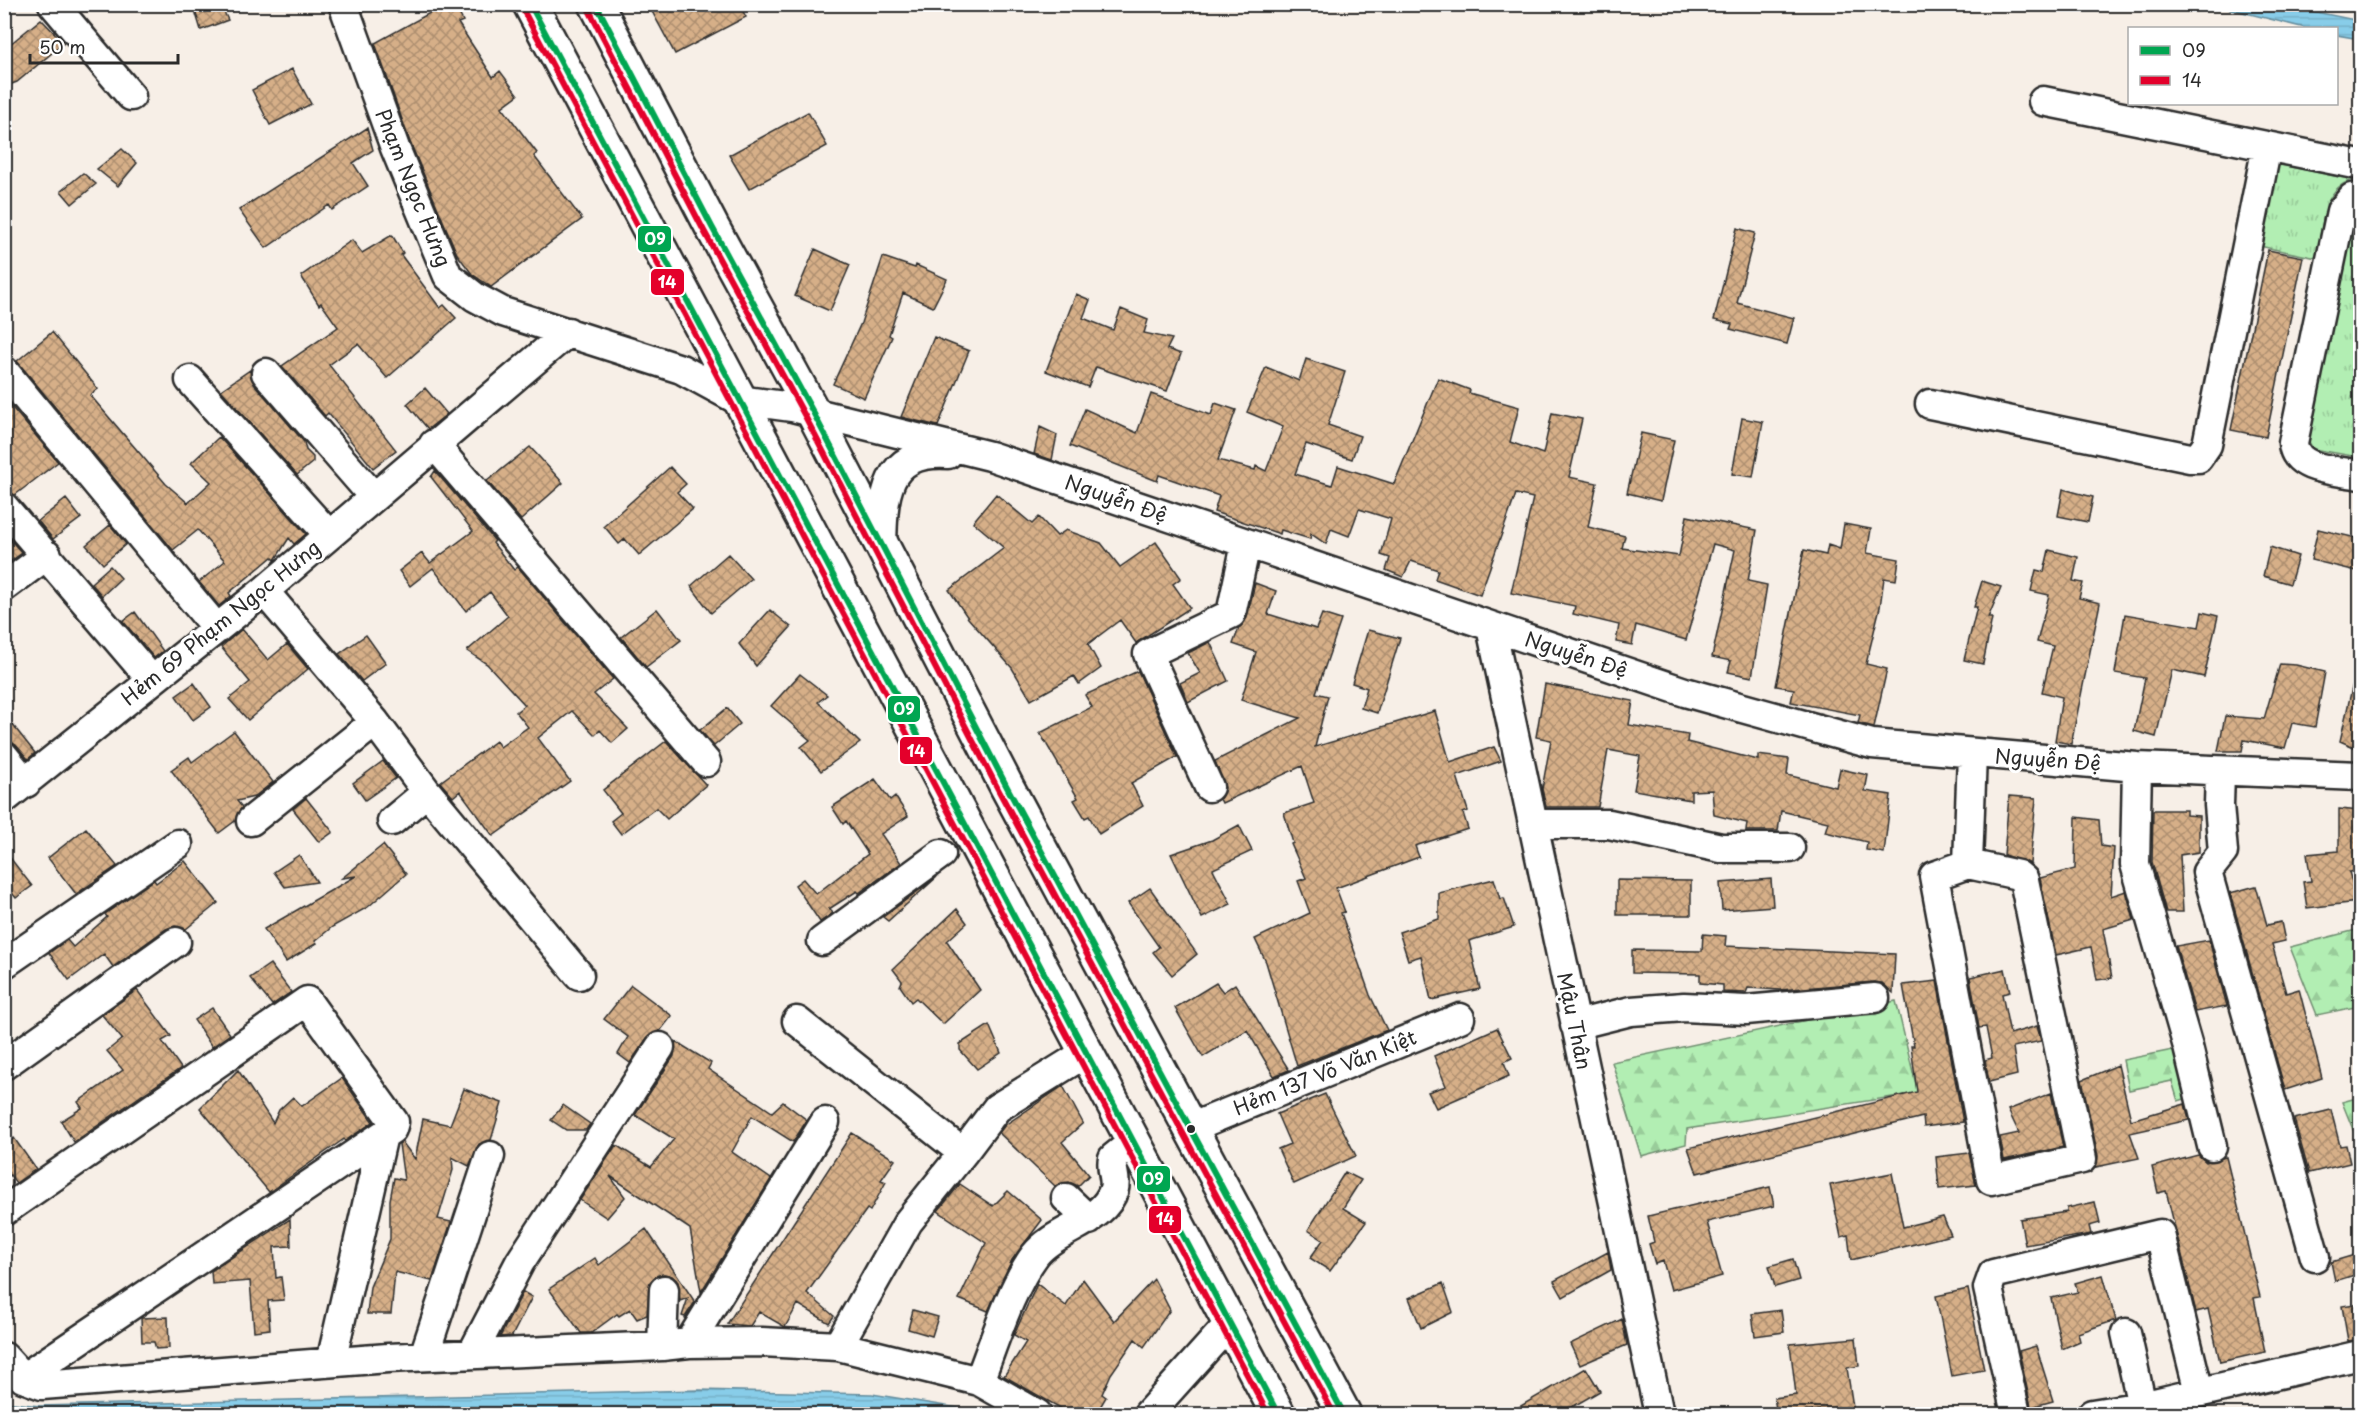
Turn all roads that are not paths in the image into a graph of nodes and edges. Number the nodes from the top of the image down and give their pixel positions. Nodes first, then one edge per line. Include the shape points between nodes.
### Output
1 (53, 4) edge
2 (343, 4) edge
3 (530, 4) edge
4 (596, 4) edge
5 (131, 96) dead end
6 (2043, 101) dead end
7 (2267, 146) junction
8 (2361, 165) edge
9 (2361, 198) edge
10 (568, 332) junction
11 (4, 371) edge
12 (266, 373) dead end
13 (190, 380) dead end
14 (738, 400) junction
15 (1930, 404) dead end
16 (814, 414) junction
17 (434, 444) junction
18 (990, 456) junction
19 (2361, 475) edge
20 (373, 496) junction
21 (4, 507) edge
22 (329, 535) junction
23 (1246, 544) junction
24 (882, 547) junction
25 (47, 555) junction
26 (4, 587) edge
27 (264, 591) junction
28 (1491, 627) junction
29 (217, 629) junction
30 (151, 679) junction
31 (375, 722) junction
32 (1971, 754) junction
33 (4, 756) edge
34 (705, 762) dead end
35 (2137, 767) junction
36 (2220, 772) junction
37 (2361, 776) edge
38 (1209, 787) dead end
39 (15, 791) edge
40 (427, 792) junction
41 (251, 821) dead end
42 (392, 821) dead end
43 (1533, 824) junction
44 (178, 844) dead end
45 (1790, 848) dead end
46 (941, 854) dead end
47 (1968, 864) junction
48 (822, 941) dead end
49 (176, 942) dead end
50 (4, 964) edge
51 (579, 975) dead end
52 (1875, 998) dead end
53 (1460, 1018) dead end
54 (797, 1021) dead end
55 (1575, 1025) junction
56 (660, 1047) dead end
57 (1084, 1053) junction
58 (4, 1065) edge
59 (825, 1122) dead end
60 (1190, 1128) junction
61 (383, 1136) junction
62 (1133, 1142) junction
63 (2212, 1146) dead end
64 (963, 1153) junction
65 (490, 1156) dead end
66 (1066, 1198) dead end
67 (4, 1211) edge
68 (1089, 1220) junction
69 (2315, 1257) dead end
70 (664, 1290) dead end
71 (1229, 1324) junction
72 (2126, 1333) dead end
73 (689, 1343) junction
74 (662, 1346) junction
75 (838, 1346) junction
76 (472, 1354) junction
77 (2361, 1354) edge
78 (424, 1356) junction
79 (4, 1358) edge
80 (331, 1362) junction
81 (23, 1378) junction
82 (980, 1381) junction
83 (2199, 1392) junction
84 (2142, 1406) junction
85 (1037, 1414) edge
86 (1148, 1414) edge
87 (1278, 1414) edge
88 (1344, 1414) edge
89 (1659, 1414) edge
90 (2016, 1414) edge
91 (2092, 1414) edge

1 - 5 street
2 - 10 street, Phạm Ngọc Hưng via 395,148 448,276 503,312
3 - 14 main road
4 - 16 main road via 711,227
6 - 7 street
7 - 8 street
7 - 15 street via 2207,445 2198,458
9 - 19 street via 2352,198 2341,211 2293,443 2294,451 2305,464
10 - 14 street, Phạm Ngọc Hưng via 681,369
10 - 17 street, Hẻm 69 Phạm Ngọc Hưng
11 - 29 street
12 - 20 street
13 - 22 street
14 - 16 street, Nguyễn Đệ
14 - 57 main road
16 - 18 street, Nguyễn Đệ
16 - 24 main road
17 - 20 street, Hẻm 69 Phạm Ngọc Hưng
17 - 34 street
18 - 23 street, Nguyễn Đệ
18 - 24 street via 936,453 910,458 893,473 883,504
20 - 22 street, Hẻm 69 Phạm Ngọc Hưng
21 - 25 street
22 - 27 street, Hẻm 69 Phạm Ngọc Hưng
23 - 28 street, Nguyễn Đệ
23 - 38 street via 1231,614 1148,654
24 - 60 main road
25 - 26 street
25 - 30 street
27 - 29 street, Hẻm 69 Phạm Ngọc Hưng
27 - 31 street
28 - 32 street, Nguyễn Đệ via 1685,692 1872,744
28 - 43 street, Mậu Thân
29 - 30 street, Hẻm 69 Phạm Ngọc Hưng
30 - 39 street, Hẻm 69 Phạm Ngọc Hưng
31 - 40 street
31 - 41 street
32 - 35 street, Nguyễn Đệ
32 - 47 street
33 - 39 street
35 - 36 street, Nguyễn Đệ
35 - 63 street via 2135,864
36 - 37 street, Nguyễn Đệ
36 - 69 street via 2223,852 2207,872
40 - 42 street
40 - 51 street
43 - 45 street via 1610,824 1721,848
43 - 55 street, Mậu Thân
44 - 50 street
46 - 48 street
47 - 47 street via 1934,876 1991,1180 2082,1159 2024,880 2018,875
49 - 58 street
52 - 55 street via 1746,1010 1684,1007 1631,1011
53 - 60 street, Hẻm 137 Võ Văn Kiệt
54 - 64 street
55 - 89 street, Mậu Thân
56 - 76 street via 520,1262
57 - 62 main road
57 - 64 street via 997,1108
59 - 73 street
60 - 88 main road
61 - 67 street via 394,1122 307,1001
61 - 80 street
61 - 81 street
62 - 68 street via 1113,1158 1114,1189
62 - 71 main road
64 - 75 street via 908,1222
65 - 78 street
66 - 68 street
68 - 82 street via 1055,1236 1033,1258
70 - 74 street
71 - 86 street
71 - 87 main road
72 - 84 street
73 - 74 street
73 - 75 street
74 - 76 street
75 - 82 street
76 - 78 street
77 - 83 street
78 - 80 street
79 - 81 street
80 - 81 street via 42,1384
82 - 85 street
83 - 84 street
83 - 90 street via 2160,1234 1993,1274 1988,1288
84 - 91 street

